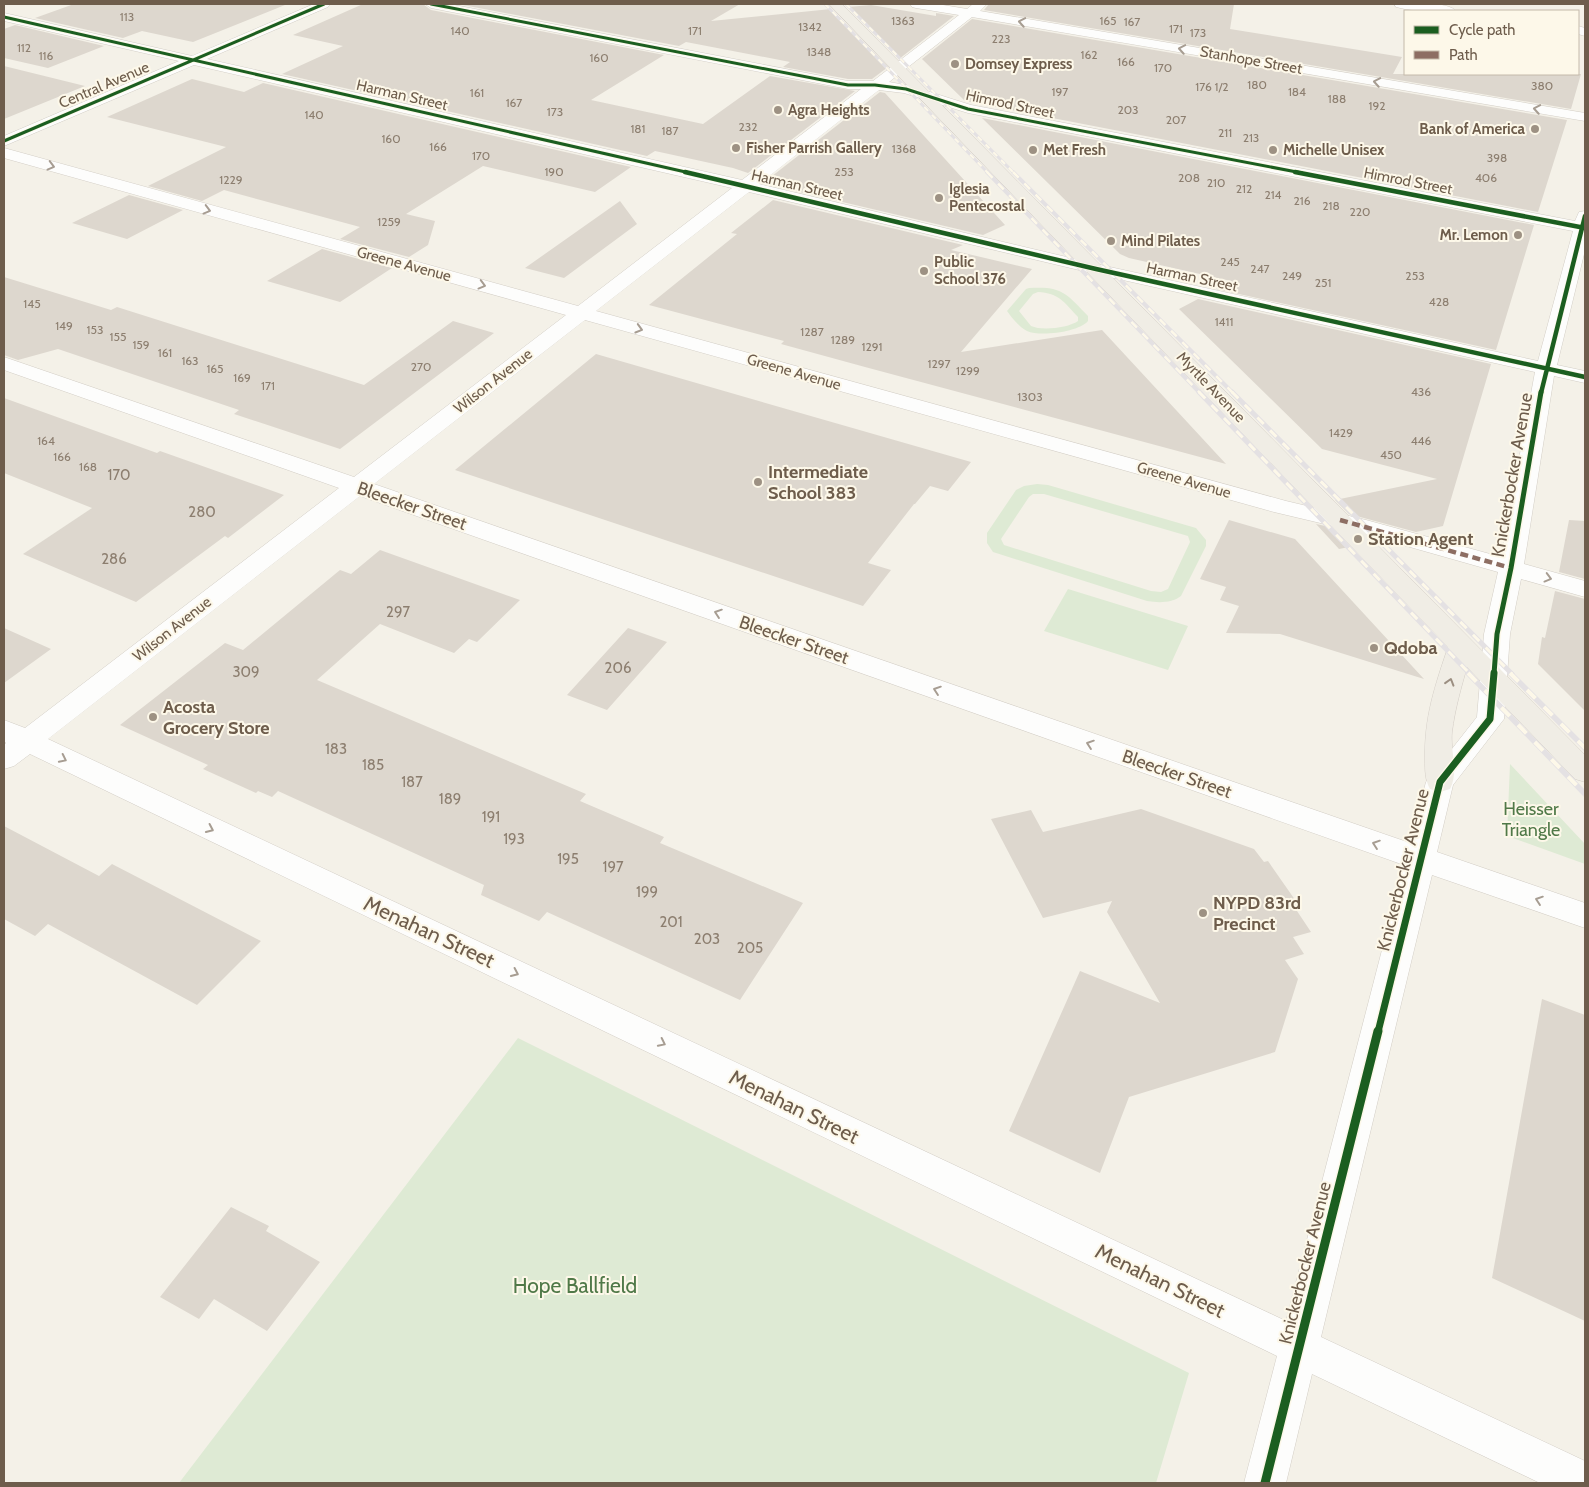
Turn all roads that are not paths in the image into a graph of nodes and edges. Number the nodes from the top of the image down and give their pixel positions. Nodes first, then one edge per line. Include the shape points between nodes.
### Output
1 (324, 4) edge
2 (432, 4) edge
3 (835, 4) edge
4 (916, 4) edge
5 (981, 4) edge
6 (1400, 4) edge
7 (1443, 10) edge
8 (969, 13) junction
9 (4, 17) edge
10 (193, 60) junction
11 (897, 68) junction
12 (875, 85) junction
13 (926, 97) junction
14 (1585, 117) edge
15 (4, 141) edge
16 (4, 153) edge
17 (746, 186) junction
18 (1584, 224) edge
19 (1096, 269) junction
20 (582, 313) junction
21 (4, 363) edge
22 (1546, 368) junction
23 (1585, 377) edge
24 (356, 487) junction
25 (1340, 520) junction
26 (1511, 568) junction
27 (1585, 589) edge
28 (1461, 646) junction
29 (1494, 679) junction
30 (11, 744) edge
31 (1585, 772) edge
32 (1440, 782) junction
33 (1422, 860) junction
34 (1585, 916) edge
35 (1300, 1348) junction
36 (1265, 1483) edge
37 (1585, 1483) edge

1 - 10 street, Central Avenue
2 - 12 street, Himrod Street via 848,85
3 - 11 main road, Myrtle Avenue
4 - 8 street, Stanhope Street
5 - 8 street, Wilson Avenue
6 - 7 street
8 - 11 street, Wilson Avenue
14 -> 8 street, Stanhope Street
9 - 10 street, Harman Street
10 - 15 street, Central Avenue
10 - 17 street, Harman Street
11 - 12 street, Wilson Avenue
11 - 13 main road, Myrtle Avenue
12 - 13 street, Himrod Street via 906,89
12 - 17 street, Wilson Avenue
13 - 18 street, Himrod Street via 968,109
13 - 19 main road, Myrtle Avenue
16 -> 20 street, Greene Avenue
17 - 19 street, Harman Street
17 - 20 street, Wilson Avenue
18 - 22 street, Knickerbocker Avenue
19 - 22 street, Harman Street
19 - 25 main road, Myrtle Avenue
20 - 24 street, Wilson Avenue
20 -> 25 street, Greene Avenue via 1282,507
21 - 24 street, Bleecker Street
22 - 23 street, Harman Street
22 - 26 street, Knickerbocker Avenue
24 - 30 street, Wilson Avenue
33 -> 24 street, Bleecker Street
25 - 26 street, Greene Avenue
25 - 28 main road, Myrtle Avenue
26 -> 27 street, Greene Avenue
26 - 29 street, Knickerbocker Avenue via 1497,634
28 - 29 main road, Myrtle Avenue
32 -> 28 main road via 1438,734 1444,701
29 - 31 main road, Myrtle Avenue
29 - 32 street, Knickerbocker Avenue via 1490,720
30 -> 35 street, Menahan Street
32 - 33 street, Knickerbocker Avenue
34 -> 33 street, Bleecker Street
33 - 35 street, Knickerbocker Avenue
35 - 36 street, Knickerbocker Avenue
35 - 37 street, Menahan Street

